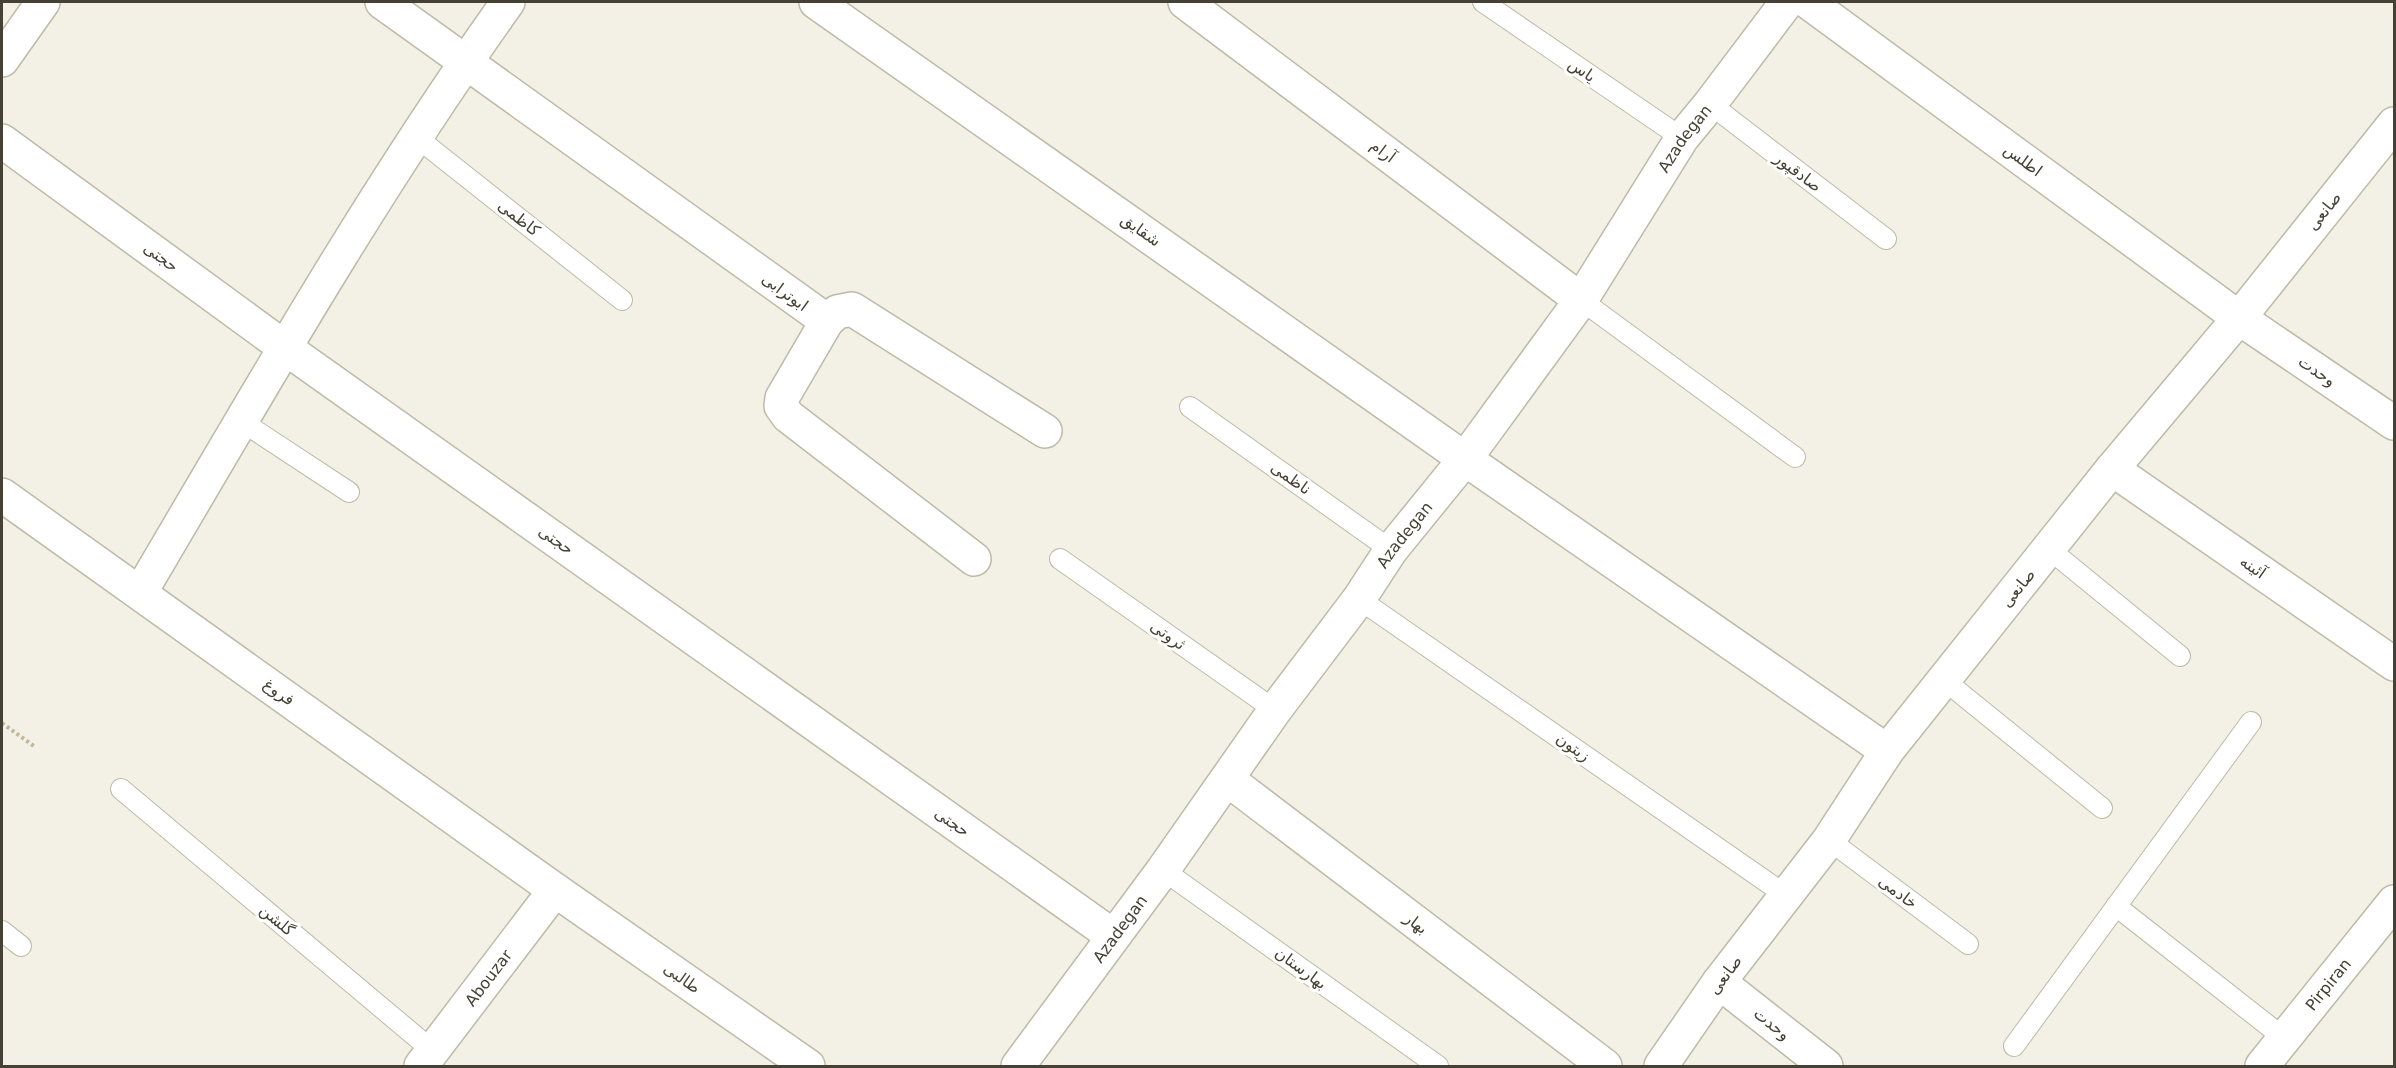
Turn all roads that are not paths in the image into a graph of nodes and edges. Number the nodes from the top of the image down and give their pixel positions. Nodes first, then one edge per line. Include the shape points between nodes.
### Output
1 (43, 2) edge
2 (382, 2) edge
3 (508, 2) edge
4 (816, 2) edge
5 (1185, 2) edge
6 (1483, 2) edge
7 (1787, 2) edge
8 (1808, 2) edge
9 (2, 60) edge
10 (465, 62) junction
11 (1710, 104) junction
12 (415, 136) junction
13 (1682, 138) junction
14 (2389, 140) edge
15 (2, 141) edge
16 (1886, 239) dead end
17 (622, 300) dead end
18 (1581, 300) junction
19 (2239, 318) junction
20 (827, 321) junction
21 (284, 347) junction
22 (1190, 407) dead end
23 (241, 421) junction
24 (2394, 423) edge
25 (1045, 431) dead end
26 (1795, 457) dead end
27 (1465, 459) junction
28 (2112, 469) junction
29 (349, 492) dead end
30 (2, 495) edge
31 (2049, 549) junction
32 (1391, 550) junction
33 (974, 559) dead end
34 (1060, 560) dead end
35 (140, 593) junction
36 (1359, 599) junction
37 (2180, 656) dead end
38 (2394, 664) edge
39 (1944, 680) junction
40 (1275, 710) junction
41 (2251, 722) dead end
42 (1887, 751) junction
43 (1227, 779) junction
44 (121, 789) dead end
45 (2102, 808) dead end
46 (1829, 840) junction
47 (1163, 870) junction
48 (555, 890) junction
49 (1787, 896) junction
50 (2394, 902) edge
51 (2116, 906) junction
52 (2, 931) edge
53 (1113, 936) junction
54 (1968, 944) dead end
55 (21, 946) dead end
56 (1719, 982) junction
57 (2284, 1038) junction
58 (2014, 1046) dead end
59 (427, 1059) edge
60 (808, 1066) edge
61 (1018, 1066) edge
62 (1438, 1066) edge
63 (1605, 1066) edge
64 (1661, 1066) edge
65 (1826, 1066) edge
66 (2263, 1066) edge

1 - 9 street
2 - 10 street, ابوترابی
3 - 10 street
4 - 27 street, شقایق
5 - 18 street, آرام
6 - 13 lane, یاس
7 - 11 street, Azadegan
8 - 19 street, اطلس
10 - 12 street
10 - 20 street, ابوترابی
11 - 13 street, Azadegan
11 - 16 lane, صادقپور
12 - 17 lane, کاظمی
12 - 21 street
13 - 18 street, Azadegan
14 - 19 street, صانعی
15 - 21 street, حجتی
18 - 26 lane
18 - 27 street, Azadegan
19 - 24 street, وحدت
19 - 28 street, صانعی
20 - 25 street via 837,312 852,309
20 - 33 street, ابوترابی via 781,406 788,416
21 - 23 street
21 - 53 street, حجتی
22 - 32 lane, ناظمی
23 - 29 lane
23 - 35 street
27 - 32 street, Azadegan
27 - 42 street, شقایق
28 - 31 street, صانعی
28 - 38 street, آئینه
30 - 35 street, فروغ
31 - 37 lane
31 - 39 street, صانعی
32 - 36 street, Azadegan
34 - 40 lane, ثروتی
35 - 48 street, فروغ
36 - 40 street, Azadegan
36 - 49 lane, زیتون
39 - 42 street, صانعی
39 - 45 lane
40 - 43 street, Azadegan
41 - 51 lane
42 - 46 street, صانعی
43 - 47 street, Azadegan
43 - 63 street, بهار
44 - 59 lane, گلشن
46 - 49 street, صانعی
46 - 54 lane, خادمی
47 - 53 street, Azadegan
47 - 62 lane, بهارستان
48 - 59 street, Abouzar
48 - 60 street, طالبی
49 - 56 street, صانعی
50 - 57 street, Pirpiran
51 - 57 lane
51 - 58 lane
52 - 55 lane
53 - 61 street, Azadegan
56 - 64 street, صانعی
56 - 65 street, وحدت
57 - 66 street, Pirpiran

